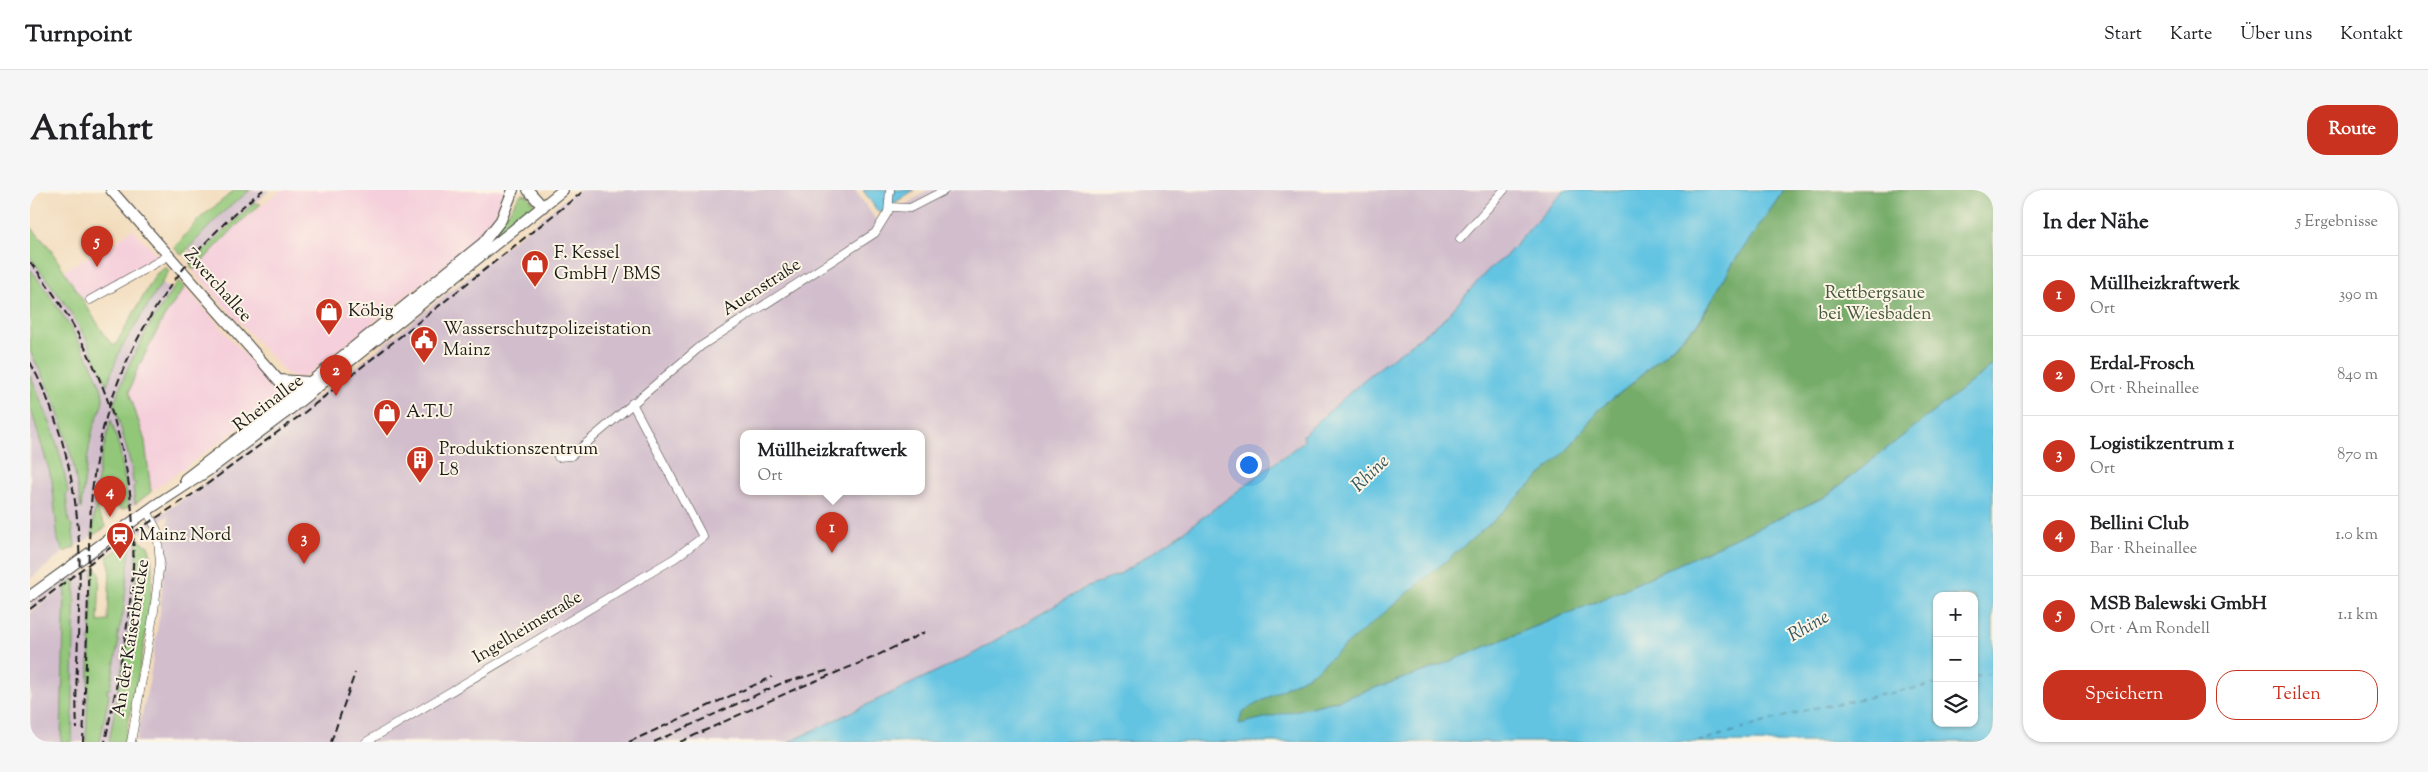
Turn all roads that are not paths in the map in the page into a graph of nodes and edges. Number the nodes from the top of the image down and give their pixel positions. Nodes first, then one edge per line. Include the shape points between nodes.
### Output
1 (110, 190) edge
2 (514, 190) edge
3 (528, 190) edge
4 (563, 190) edge
5 (890, 190) edge
6 (1504, 190) edge
7 (943, 191) edge
8 (543, 207) junction
9 (890, 207) junction
10 (1460, 239) dead end
11 (168, 256) junction
12 (90, 300) dead end
13 (279, 380) junction
14 (310, 382) junction
15 (296, 400) junction
16 (632, 403) junction
17 (558, 457) dead end
18 (151, 508) junction
19 (30, 596) edge
20 (131, 742) edge
21 (366, 742) edge

1 - 11 main road, Zwerchallee
2 - 14 main road, Rheinallee via 501,220 482,243
3 - 8 main road
4 - 8 main road, Rheinallee
5 - 9 street
6 - 10 street
7 - 9 street via 910,208
8 - 15 main road, Rheinallee
9 - 16 street, Auenstraße via 884,221 871,236 701,346
11 - 12 street
11 - 13 main road, Zwerchallee
13 - 14 main road
13 - 15 main road, Zwerchallee
14 - 15 main road, Rheinallee
15 - 18 main road, Rheinallee via 202,475
16 - 17 street, Auenstraße via 571,456
16 - 21 street, Ingelheimstraße via 703,537 675,558
18 - 19 main road, Rheinallee
18 - 20 street, An der Kaiserbrücke via 160,562

